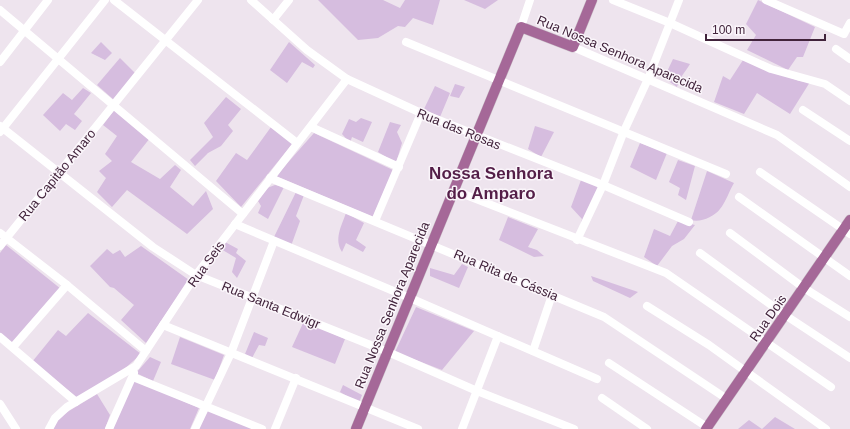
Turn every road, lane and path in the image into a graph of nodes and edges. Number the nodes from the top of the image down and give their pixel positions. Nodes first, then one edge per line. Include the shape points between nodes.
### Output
1 (48, 0) edge
2 (105, 0) edge
3 (114, 0) edge
4 (198, 0) edge
5 (251, 0) edge
6 (290, 0) edge
7 (530, 0) edge
8 (592, 0) edge
9 (613, 0) edge
10 (680, 0) edge
11 (766, 0) edge
12 (0, 10) edge
13 (273, 20) junction
14 (670, 23) junction
15 (850, 23) edge
16 (521, 27) junction
17 (25, 30) junction
18 (166, 40) junction
19 (406, 42) dead end
20 (573, 47) junction
21 (836, 49) dead end
22 (58, 58) junction
23 (850, 59) edge
24 (0, 62) edge
25 (347, 79) junction
26 (648, 79) junction
27 (498, 80) junction
28 (850, 101) edge
29 (115, 105) junction
30 (803, 110) dead end
31 (421, 113) junction
32 (311, 127) junction
33 (1, 129) edge
34 (624, 131) junction
35 (475, 136) junction
36 (850, 141) edge
37 (297, 143) junction
38 (398, 167) junction
39 (60, 172) junction
40 (760, 172) dead end
41 (726, 174) dead end
42 (270, 178) junction
43 (603, 185) junction
44 (850, 187) edge
45 (453, 190) junction
46 (739, 197) dead end
47 (243, 214) junction
48 (850, 220) edge
49 (375, 221) junction
50 (689, 222) dead end
51 (235, 224) junction
52 (847, 232) edge
53 (730, 233) dead end
54 (3, 236) edge
55 (577, 240) junction
56 (274, 241) junction
57 (431, 244) junction
58 (0, 246) edge
59 (700, 253) dead end
60 (825, 258) junction
61 (196, 275) junction
62 (850, 276) edge
63 (67, 285) junction
64 (804, 288) junction
65 (552, 295) junction
66 (252, 298) junction
67 (410, 298) junction
68 (647, 306) dead end
69 (785, 315) junction
70 (850, 317) edge
71 (163, 325) junction
72 (498, 336) junction
73 (0, 337) edge
74 (766, 343) junction
75 (13, 347) junction
76 (146, 351) junction
77 (533, 351) junction
78 (230, 352) junction
79 (388, 352) junction
80 (850, 358) edge
81 (609, 363) dead end
82 (136, 366) junction
83 (746, 372) junction
84 (132, 376) junction
85 (296, 378) junction
86 (597, 379) dead end
87 (831, 386) dead end
88 (477, 391) junction
89 (602, 398) dead end
90 (727, 399) junction
91 (76, 402) junction
92 (0, 404) edge
93 (206, 405) junction
94 (365, 407) junction
95 (707, 428) edge
96 (16, 429) edge
97 (49, 429) edge
98 (109, 429) edge
99 (195, 429) edge
100 (262, 429) edge
101 (275, 429) edge
102 (356, 429) edge
103 (418, 429) edge
104 (462, 429) edge
105 (574, 429) edge
106 (647, 429) edge
107 (825, 429) edge

1 - 17 street
2 - 22 street
3 - 18 street
4 - 18 street, Rua Capitão Amaro
5 - 13 street, Rua das Rosas
6 - 13 street
7 - 16 street
8 - 20 main road
9 - 14 street
10 - 14 street
11 - 15 street via 844,34
12 - 17 street
13 - 25 street, Rua das Rosas via 307,50
14 - 26 street
14 - 28 street via 771,68 819,82
16 - 20 main road, Rua Nossa Senhora Aparecida
16 - 27 main road, Rua Nossa Senhora Aparecida
17 - 22 street
17 - 24 street
18 - 29 street, Rua Capitão Amaro
18 - 37 street
19 - 27 street
20 - 26 street, Rua Nossa Senhora Aparecida
21 - 23 street
22 - 29 street
22 - 33 street
25 - 31 street, Rua das Rosas
25 - 32 street, Rua Seis
26 - 34 street
26 - 44 street, Rua Nossa Senhora Aparecida via 777,135
27 - 34 street
27 - 35 main road, Rua Nossa Senhora Aparecida
29 - 39 street, Rua Capitão Amaro
29 - 47 street
30 - 36 street
31 - 35 street, Rua das Rosas
31 - 38 street
32 - 37 street, Rua Seis
32 - 38 street
33 - 39 street, Rua Santa Edwigr
34 - 41 street
34 - 43 street
35 - 43 street, Rua das Rosas
35 - 45 main road, Rua Nossa Senhora Aparecida
37 - 42 street, Rua Seis
38 - 49 street
39 - 54 street, Rua Capitão Amaro
39 - 61 street, Rua Santa Edwigr via 152,247
40 - 52 street
42 - 47 street, Rua Seis
42 - 49 street, Rua Rita de Cássia
43 - 50 street, Rua das Rosas
43 - 55 street
45 - 55 street
45 - 57 main road, Rua Nossa Senhora Aparecida
46 - 60 street
47 - 51 street, Rua Seis
48 - 52 main road, Rua Dois
49 - 57 street, Rua Rita de Cássia
51 - 56 street
51 - 61 street, Rua Seis
52 - 60 main road, Rua Dois
53 - 64 street
54 - 58 street, Rua Capitão Amaro
54 - 63 street
55 - 74 street via 673,277
56 - 66 street
56 - 67 street
57 - 65 street, Rua Rita de Cássia
57 - 67 main road, Rua Nossa Senhora Aparecida
59 - 69 street
60 - 62 street
60 - 64 main road, Rua Dois
61 - 66 street, Rua Santa Edwigr
61 - 71 street, Rua Seis
63 - 75 street
63 - 76 street
64 - 69 main road, Rua Dois
64 - 70 street
65 - 77 street
65 - 90 street, Rua Rita de Cássia via 611,321
66 - 78 street
66 - 79 street, Rua Santa Edwigr
67 - 72 street
67 - 79 main road, Rua Nossa Senhora Aparecida
68 - 83 street
69 - 74 main road, Rua Dois
69 - 80 street
71 - 76 street, Rua Seis
71 - 78 street
72 - 77 street
72 - 88 street
73 - 75 street
74 - 83 main road, Rua Dois
74 - 87 street
75 - 91 street
76 - 82 street, Rua Seis
77 - 86 street
78 - 85 street
78 - 93 street
79 - 88 street, Rua Santa Edwigr
79 - 94 main road, Rua Nossa Senhora Aparecida
81 - 95 street
82 - 84 street
82 - 91 street, Rua Seis
83 - 90 main road, Rua Dois
83 - 107 street
84 - 93 street
84 - 98 street
85 - 94 street
85 - 101 street
88 - 104 street
88 - 105 street, Rua Santa Edwigr
89 - 106 street
90 - 95 main road, Rua Dois
91 - 97 street, Rua Seis via 55,418
92 - 96 street
93 - 99 street
93 - 100 street
94 - 102 main road, Rua Nossa Senhora Aparecida
94 - 103 street

